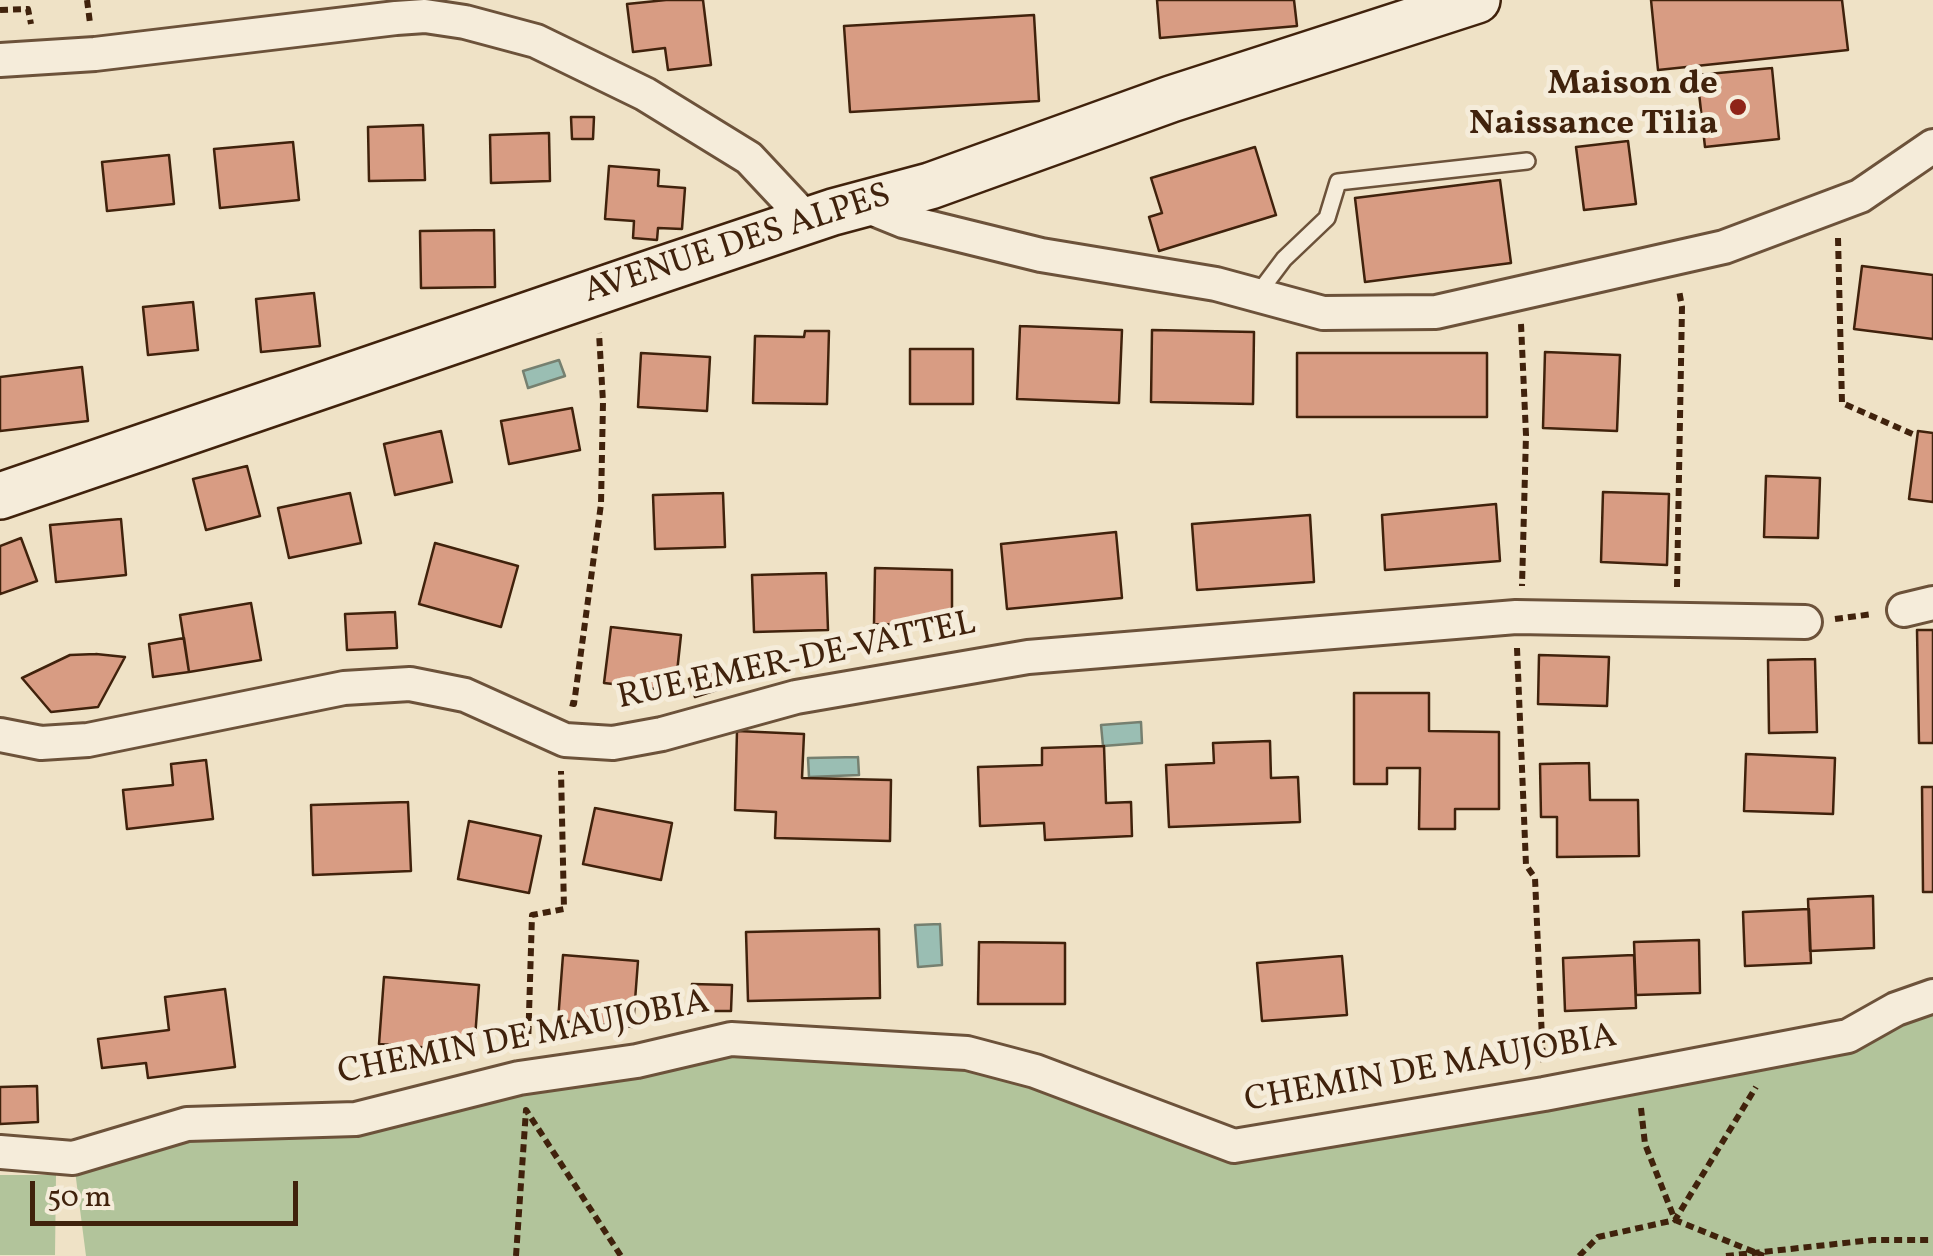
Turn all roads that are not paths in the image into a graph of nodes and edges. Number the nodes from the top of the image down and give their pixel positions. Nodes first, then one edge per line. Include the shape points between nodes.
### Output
1 (1477, 0) edge
2 (0, 60) edge
3 (1933, 146) edge
4 (1527, 161) dead end
5 (862, 204) junction
6 (808, 221) junction
7 (1257, 295) junction
8 (0, 496) edge
9 (1805, 622) road end
10 (0, 735) edge
11 (1933, 996) edge
12 (0, 1152) edge

1 - 5 main road, AVENUE DES ALPES
2 - 6 street via 396,18 465,22 536,41 645,94 749,158
3 - 7 street via 1860,196 1724,247 1436,312 1322,312
4 - 7 lane via 1338,182 1326,218
5 - 6 main road, AVENUE DES ALPES
5 - 7 street via 1040,256
6 - 8 main road, AVENUE DES ALPES
9 - 10 street, RUE EMER-DE-VATTEL via 1516,617 1028,656 796,697 613,743 565,740 464,695 410,684 344,688 88,740 42,743
11 - 12 street, CHEMIN DE MAUJOBIA via 1848,1036 1777,1052 1234,1146 1035,1071 967,1053 732,1039 356,1119 187,1124 74,1158

